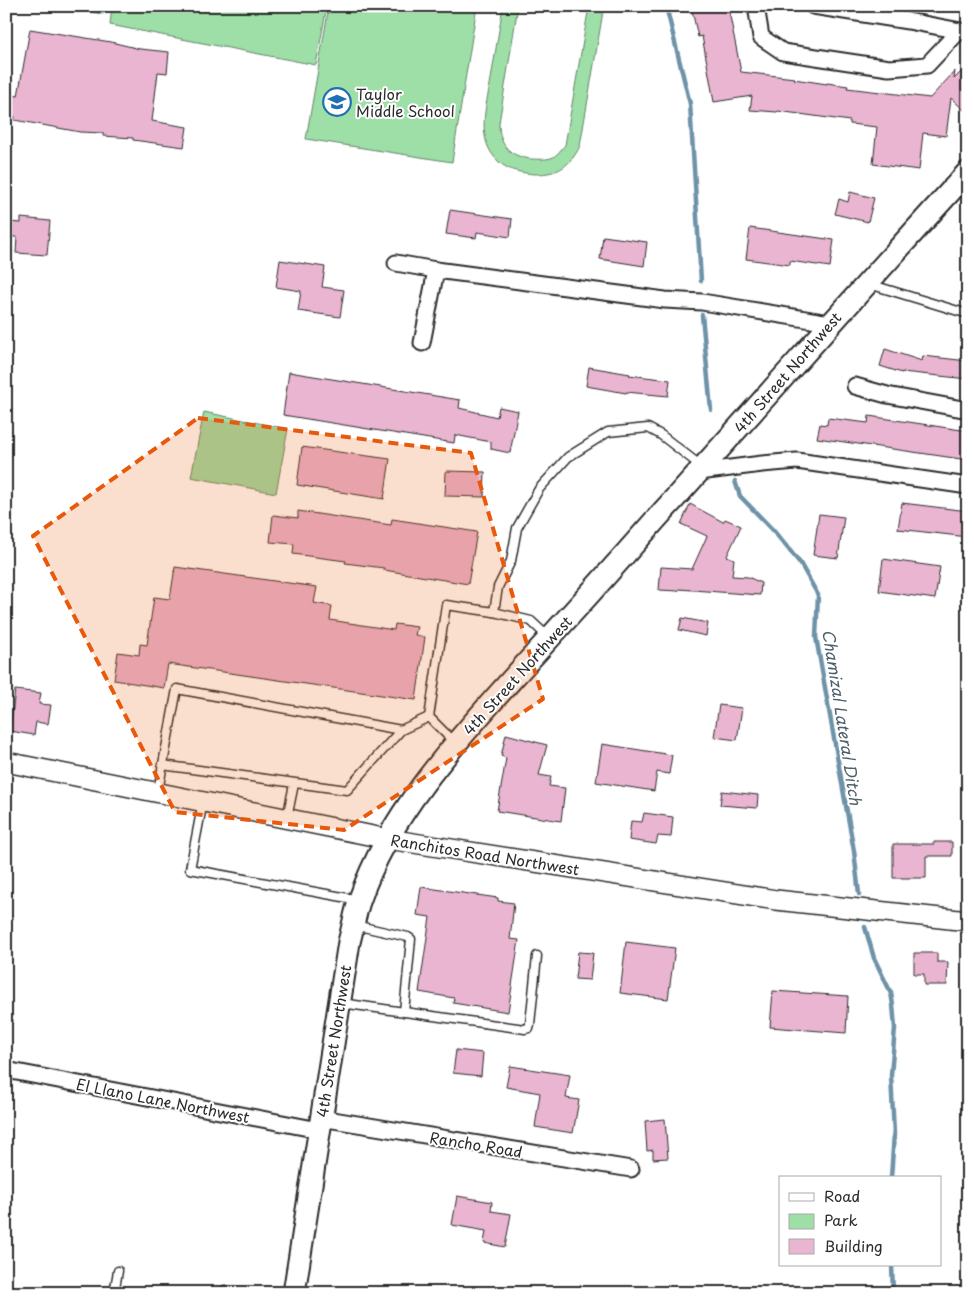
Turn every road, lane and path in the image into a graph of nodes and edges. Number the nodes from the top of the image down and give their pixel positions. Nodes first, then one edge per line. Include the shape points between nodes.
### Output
1 (756, 6) edge
2 (812, 6) edge
3 (963, 31) edge
4 (968, 172) edge
5 (396, 263) dead end
6 (436, 270) junction
7 (867, 283) junction
8 (968, 314) edge
9 (830, 323) junction
10 (422, 343) dead end
11 (855, 386) dead end
12 (968, 410) edge
13 (701, 470) junction
14 (968, 486) edge
15 (494, 612) junction
16 (550, 638) junction
17 (429, 717) junction
18 (401, 730) junction
19 (456, 744) junction
20 (6, 762) edge
21 (162, 765) junction
22 (294, 784) junction
23 (158, 792) junction
24 (203, 801) junction
25 (287, 818) junction
26 (388, 839) junction
27 (359, 900) junction
28 (968, 921) edge
29 (353, 925) junction
30 (537, 956) dead end
31 (340, 1003) junction
32 (404, 1012) junction
33 (6, 1070) edge
34 (320, 1124) junction
35 (631, 1169) dead end
36 (118, 1271) dead end
37 (114, 1293) edge
38 (294, 1293) edge

1 - 3 street via 762,37 783,52 889,68 927,65
2 - 3 street
4 - 7 main road, 4th Street Northwest
5 - 6 street
6 - 9 street via 702,302
6 - 10 street
7 - 8 lane
7 - 9 main road, 4th Street Northwest
9 - 13 main road, 4th Street Northwest
11 - 12 street
13 - 14 street via 797,461
13 - 15 lane via 648,428 608,432 568,457 539,489 517,528 511,561 498,587
13 - 16 main road, 4th Street Northwest
15 - 16 lane via 532,621
15 - 17 lane via 446,605
16 - 19 main road, 4th Street Northwest
17 - 18 lane
17 - 19 lane
18 - 21 lane via 176,689
18 - 22 lane via 347,790
19 - 26 main road, 4th Street Northwest
20 - 23 street, Ranchitos Road Northwest
21 - 22 lane
21 - 23 lane
22 - 25 lane
23 - 24 street, Ranchitos Road Northwest
24 - 25 street, Ranchitos Road Northwest
24 - 27 lane via 190,869
25 - 26 street, Ranchitos Road Northwest
26 - 27 main road, 4th Street Northwest
26 - 28 street, Ranchitos Road Northwest via 785,901
27 - 29 main road, 4th Street Northwest
29 - 31 main road, 4th Street Northwest
29 - 32 lane via 411,939
30 - 32 lane via 529,1028
31 - 32 lane
31 - 34 main road, 4th Street Northwest
33 - 34 street, El Llano Lane Northwest
34 - 35 street, Rancho Road
34 - 38 main road, 4th Street Northwest
36 - 37 lane

